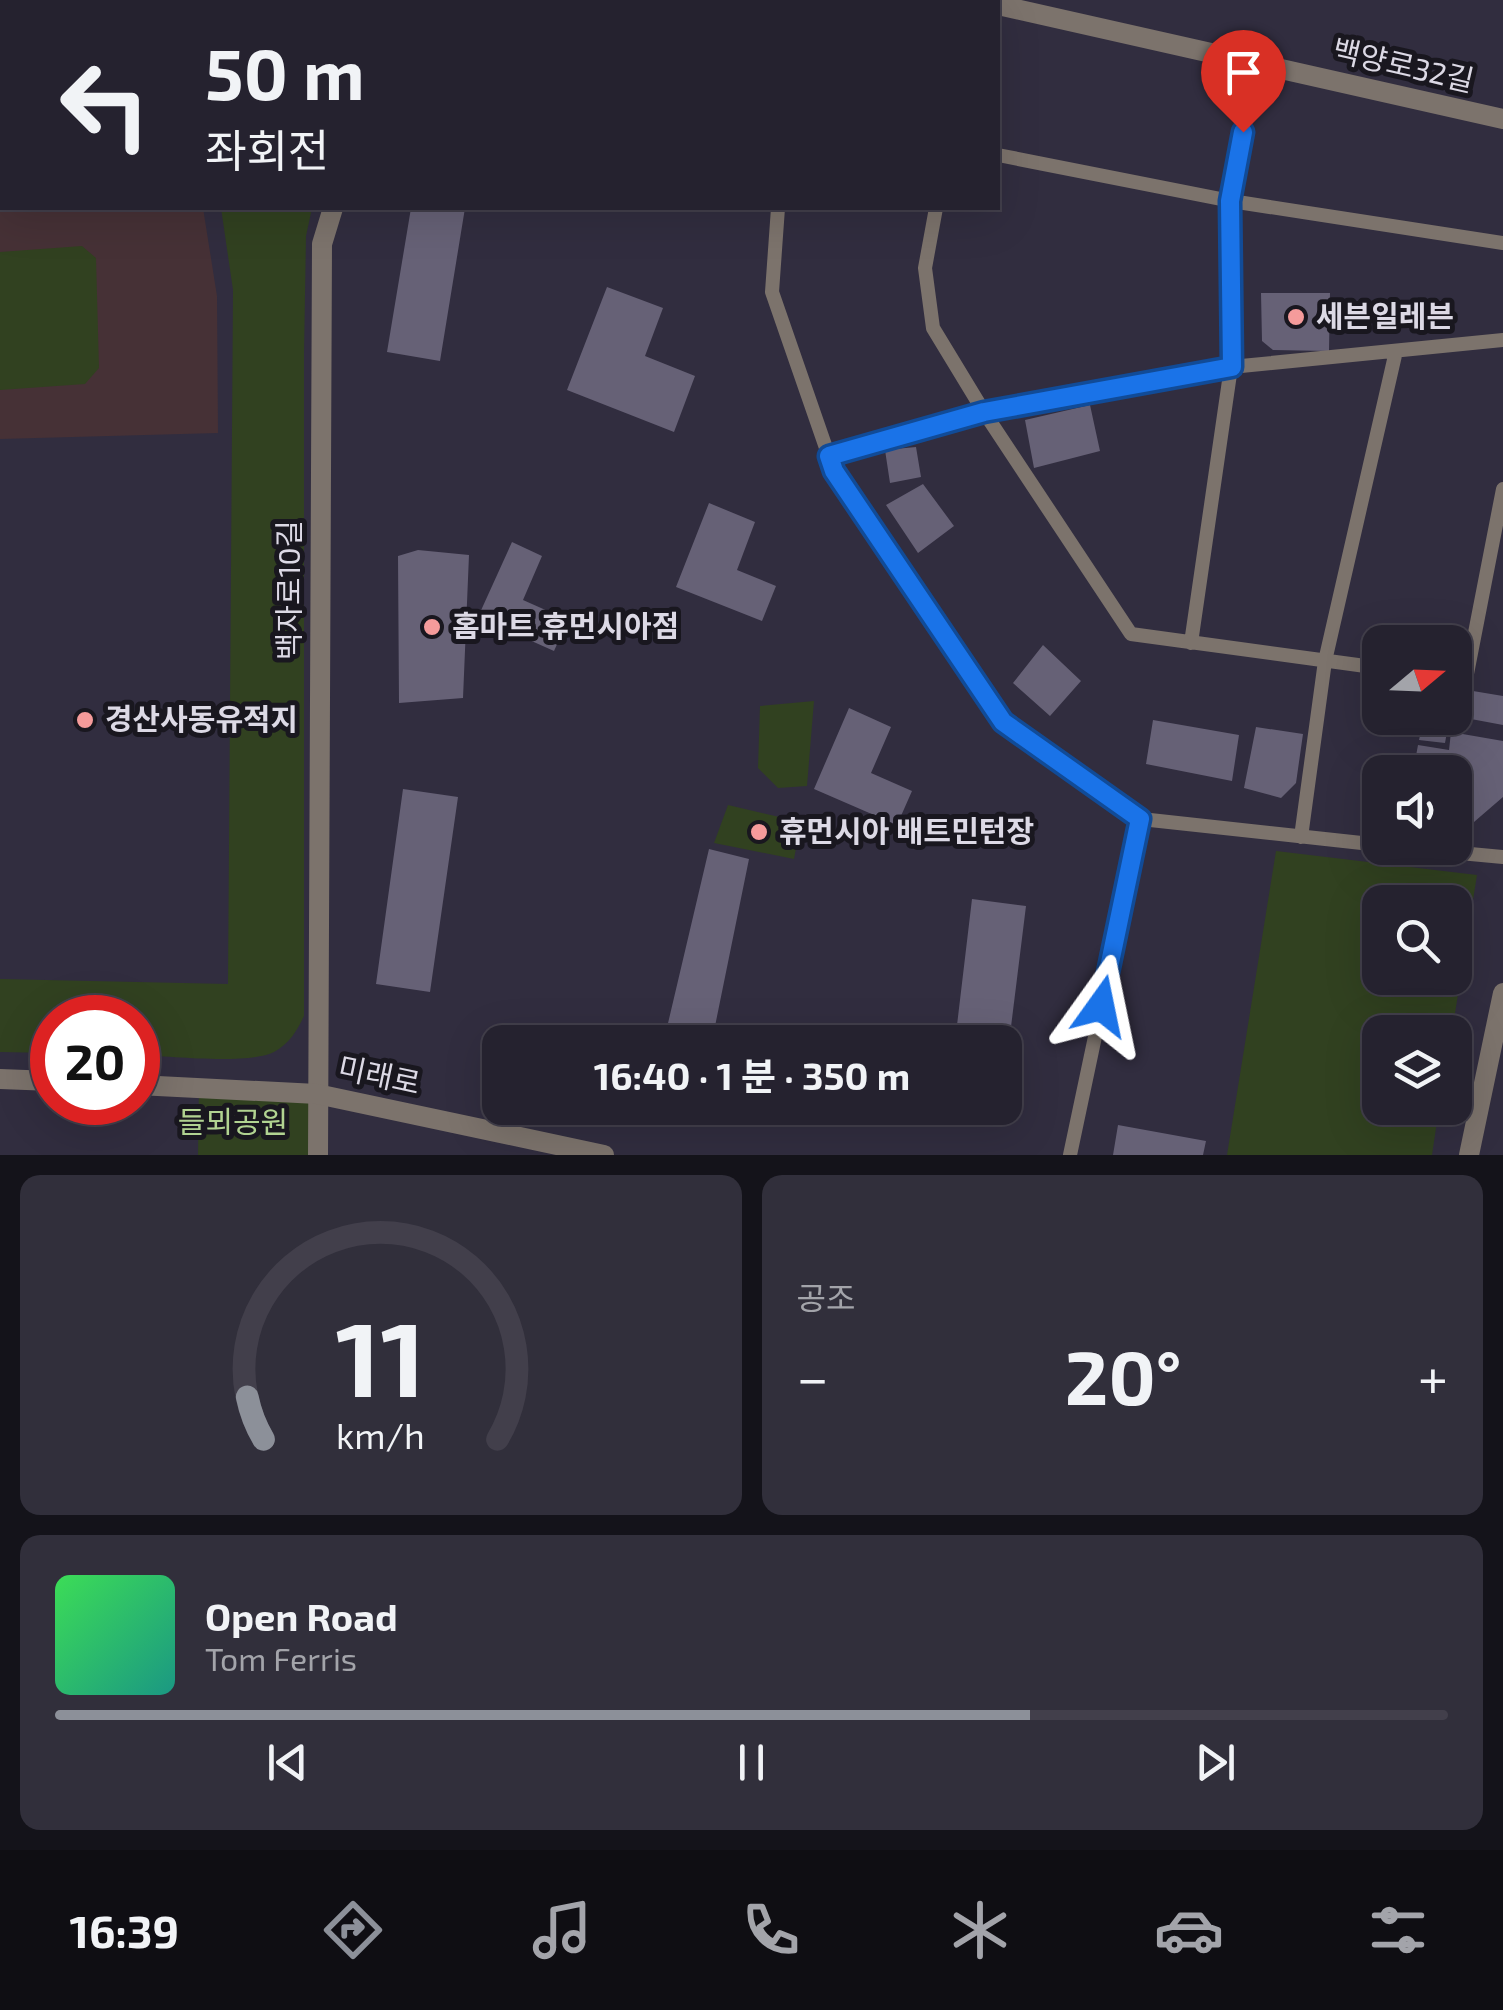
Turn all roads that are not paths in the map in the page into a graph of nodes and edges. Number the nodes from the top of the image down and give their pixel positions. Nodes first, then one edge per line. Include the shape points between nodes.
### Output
1 (1000, 5) edge
2 (1256, 63) junction
3 (1503, 119) edge
4 (1000, 155) edge
5 (1230, 201) junction
6 (332, 210) edge
7 (778, 210) edge
8 (936, 210) edge
9 (1503, 242) edge
10 (1503, 340) edge
11 (1396, 351) junction
12 (1232, 367) junction
13 (984, 412) junction
14 (829, 456) junction
15 (1503, 490) edge
16 (1191, 644) junction
17 (1472, 648) edge
18 (1325, 661) junction
19 (1362, 666) edge
20 (1140, 819) junction
21 (1301, 837) junction
22 (1362, 843) edge
23 (1472, 854) edge
24 (1503, 857) edge
25 (1503, 992) edge
26 (0, 1079) edge
27 (30, 1080) edge
28 (160, 1086) edge
29 (317, 1094) junction
30 (318, 1155) edge
31 (604, 1155) edge
32 (1070, 1155) edge
33 (1469, 1155) edge

1 - 2 street, 백양로32길
2 - 3 street, 백양로32길
2 - 5 lane
4 - 5 lane
5 - 9 lane
5 - 12 lane
6 - 29 street, 백자로10길 via 322,244
7 - 14 lane via 772,292
8 - 13 lane via 924,268 933,328
10 - 11 lane
11 - 12 lane
11 - 18 lane
12 - 13 lane
12 - 16 lane
13 - 14 lane
13 - 16 lane via 1131,634
14 - 20 lane via 1003,722
15 - 17 lane
16 - 18 lane
18 - 19 lane
18 - 21 lane
20 - 21 lane
20 - 32 lane
21 - 22 lane
23 - 24 lane
25 - 33 street
26 - 27 street
28 - 29 street, 미래로
29 - 30 street, 백자로10길
29 - 31 street, 미래로

